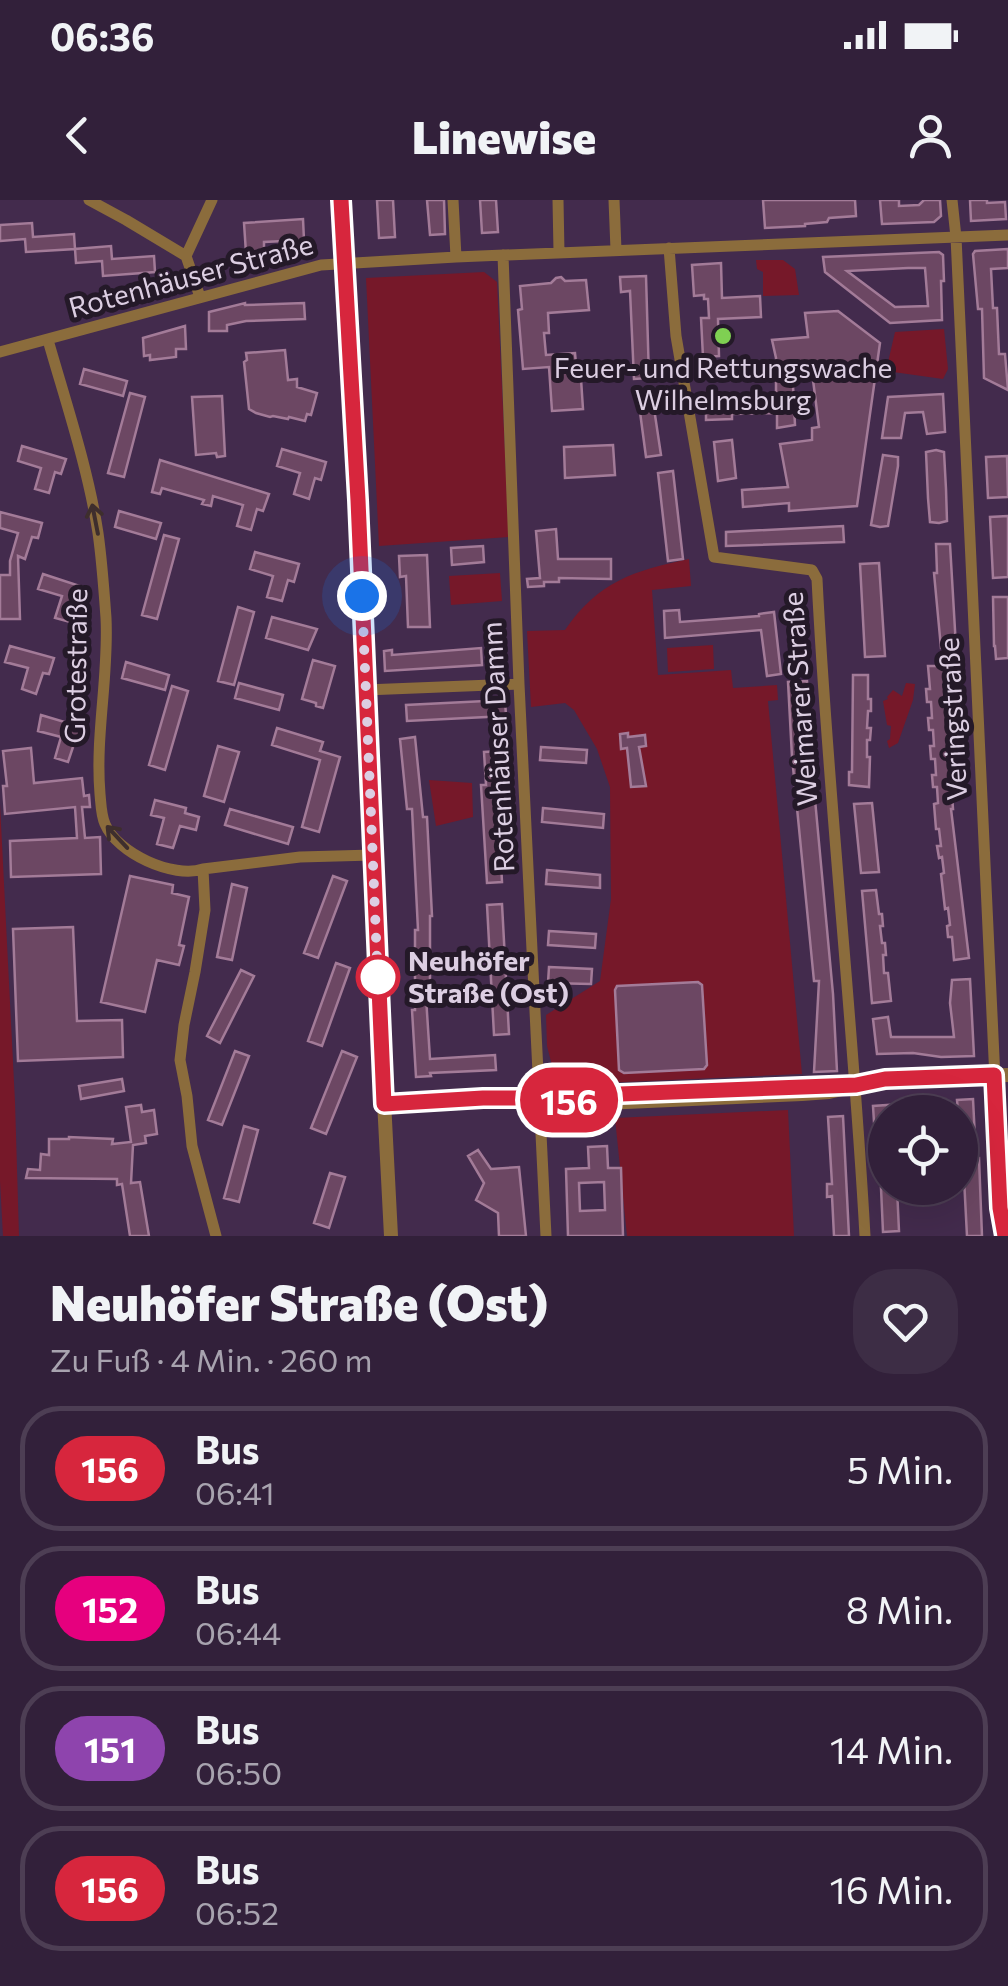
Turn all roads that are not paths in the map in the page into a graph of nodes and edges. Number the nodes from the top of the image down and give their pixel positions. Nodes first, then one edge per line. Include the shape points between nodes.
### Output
1 (89, 200) edge
2 (212, 200) edge
3 (341, 200) edge
4 (453, 200) edge
5 (558, 200) edge
6 (614, 200) edge
7 (952, 200) edge
8 (1008, 235) edge
9 (956, 237) junction
10 (669, 248) junction
11 (616, 250) junction
12 (559, 252) junction
13 (503, 255) junction
14 (186, 256) junction
15 (456, 257) junction
16 (343, 263) junction
17 (200, 298) junction
18 (48, 340) junction
19 (0, 352) edge
20 (519, 684) junction
21 (365, 690) junction
22 (373, 855) junction
23 (203, 870) junction
24 (1001, 1075) edge
25 (856, 1085) junction
26 (539, 1098) junction
27 (384, 1104) junction
28 (216, 1236) edge
29 (391, 1236) edge
30 (546, 1236) edge
31 (865, 1236) edge
32 (1005, 1236) edge

1 - 14 street
2 - 14 street
3 - 16 street
4 - 15 street
5 - 12 street
6 - 11 street
7 - 9 street, Veringstraße
8 - 9 street, Rotenhäuser Straße
9 - 10 street, Rotenhäuser Straße
9 - 24 street, Veringstraße
10 - 11 street, Rotenhäuser Straße
10 - 25 street, Weimarer Straße via 676,336 714,557 812,570 817,579
11 - 12 street, Rotenhäuser Straße
12 - 13 street, Rotenhäuser Straße
13 - 15 street, Rotenhäuser Straße
13 - 20 street, Rotenhäuser Damm
14 - 17 street
15 - 16 street, Rotenhäuser Straße
16 - 17 street, Rotenhäuser Straße
16 - 21 street
17 - 18 street, Rotenhäuser Straße
18 - 19 street, Rotenhäuser Straße
23 -> 18 street, Grotestraße via 162,868 132,852 104,821 98,773 106,620 98,530
20 - 21 street
20 - 26 street, Rotenhäuser Damm
21 - 22 street
22 - 23 street, Grotestraße
22 - 27 street
23 - 28 street via 205,910 180,1060 192,1146
24 - 25 street
24 - 32 street, Veringstraße
25 - 26 street
25 - 31 street, Weimarer Straße
26 - 27 street
26 - 30 street, Rotenhäuser Damm
27 - 29 street

